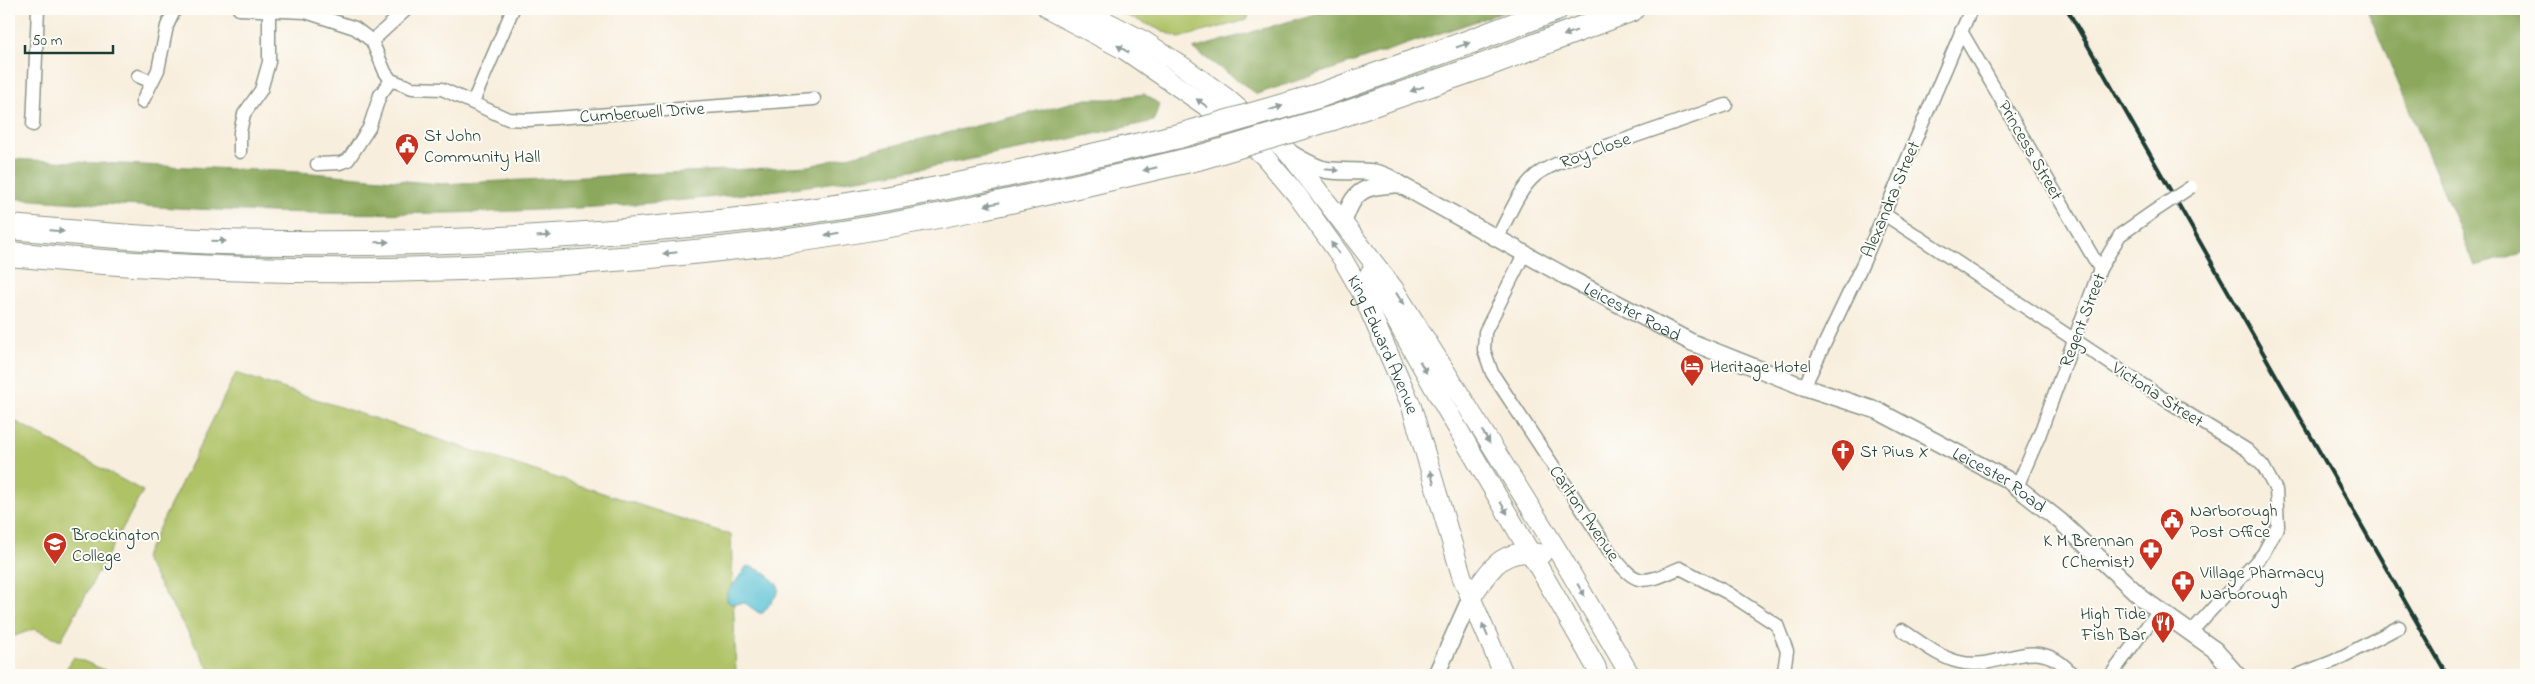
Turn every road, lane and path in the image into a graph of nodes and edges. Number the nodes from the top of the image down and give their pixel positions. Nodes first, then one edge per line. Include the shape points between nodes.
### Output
1 (38, 9) edge
2 (175, 9) edge
3 (239, 9) edge
4 (407, 9) edge
5 (513, 9) edge
6 (1047, 9) edge
7 (1082, 9) edge
8 (1556, 9) edge
9 (1632, 9) edge
10 (1970, 9) edge
11 (269, 12) junction
12 (1961, 31) junction
13 (372, 41) junction
14 (138, 76) dead end
15 (391, 80) junction
16 (152, 82) junction
17 (814, 99) dead end
18 (142, 102) dead end
19 (473, 102) junction
20 (1726, 105) dead end
21 (33, 125) dead end
22 (240, 152) dead end
23 (1288, 152) junction
24 (317, 164) dead end
25 (1399, 184) junction
26 (2191, 187) dead end
27 (1884, 214) junction
28 (9, 227) edge
29 (1346, 228) junction
30 (1497, 238) junction
31 (9, 254) edge
32 (1524, 254) junction
33 (2100, 269) junction
34 (2074, 339) junction
35 (1804, 387) junction
36 (2017, 487) junction
37 (1531, 552) junction
38 (1562, 558) junction
39 (1471, 597) junction
40 (2159, 610) junction
41 (2400, 627) dead end
42 (1902, 630) dead end
43 (2191, 632) junction
44 (1598, 673) edge
45 (1436, 675) edge
46 (1504, 675) edge
47 (1630, 675) edge
48 (1778, 675) edge
49 (2073, 675) edge
50 (2111, 675) edge
51 (2237, 675) edge
52 (2298, 675) edge

1 - 21 street
2 - 16 street via 167,26 158,70
3 - 11 street
4 - 13 street
5 - 19 street
39 -> 6 main road, King Edward Avenue via 1462,577 1411,405 1362,293 1342,258 1297,195 1265,157 1216,113 1125,50
7 - 23 main road, King Edward Avenue via 1144,41 1182,66 1225,97
28 -> 8 highway, bridge via 218,242 305,243 503,238 774,216 906,194 1179,136 1318,96
9 -> 31 highway, bridge via 1333,118 1198,158 1011,200 772,243 640,256 456,268 224,268
10 - 12 street, Alexandra Street
11 - 13 street via 306,12 355,28
11 - 22 street via 270,62 266,92 244,114
12 - 27 street, Alexandra Street
12 - 33 street, Princess Street
13 - 15 street
14 - 16 street
15 - 19 street, Cumberwell Drive via 412,88 442,89
15 - 24 street via 380,95 369,128 348,160
16 - 18 street
17 - 19 street, Cumberwell Drive via 528,120 508,119
20 - 30 street, Roy Close via 1542,170 1523,190
23 -> 25 street, Leicester Road via 1325,170 1377,172
23 - 29 main road, King Edward Avenue
25 - 29 street via 1378,185 1359,194 1350,202
25 - 30 street, Leicester Road
26 - 33 street, Regent Street, bridge via 2120,235
27 - 34 street, Victoria Street
27 - 35 street, Alexandra Street
29 -> 37 main road, King Edward Avenue via 1400,328
29 -> 38 main road, King Edward Avenue via 1394,289
30 - 32 street, Leicester Road
32 - 35 street, Leicester Road via 1691,342
32 - 48 street, Carlton Avenue via 1485,332 1484,350 1492,373 1628,575 1650,581 1680,568 1728,593 1777,625 1787,651 1784,671
33 - 34 street, Regent Street
34 - 36 street, Regent Street
34 - 43 street, Victoria Street via 2247,450 2263,466 2276,490 2278,526 2263,554
35 - 36 street, Leicester Road via 1878,411
36 - 40 street, Leicester Road
37 - 38 main road
37 - 39 main road via 1510,555 1495,564
37 - 44 main road, King Edward Avenue
38 -> 47 main road, King Edward Avenue
39 - 45 street
46 -> 39 main road, King Edward Avenue
40 - 43 street, Leicester Road
40 - 50 street
41 - 52 street via 2334,661
42 - 49 street via 1959,663 2036,654 2062,661
43 - 51 street, Leicester Road via 2215,650

